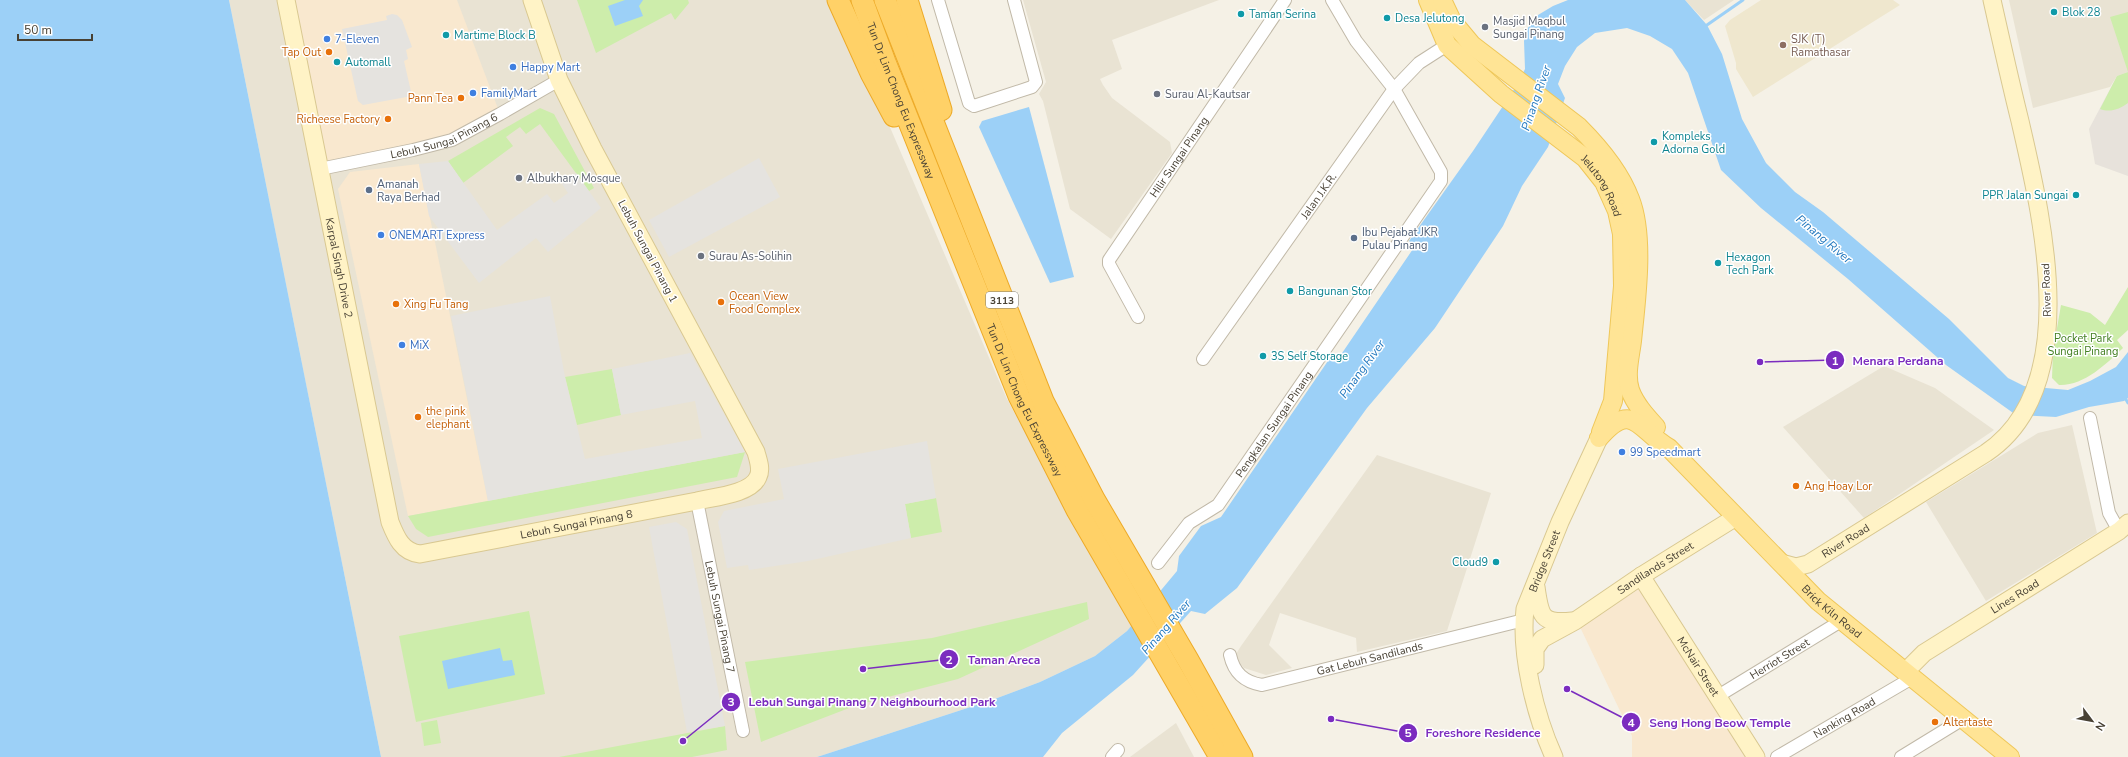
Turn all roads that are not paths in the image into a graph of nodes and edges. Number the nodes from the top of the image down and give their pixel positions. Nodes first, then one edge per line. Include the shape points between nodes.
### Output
1 (286, 0) edge
2 (532, 0) edge
3 (838, 0) edge
4 (862, 0) edge
5 (885, 0) edge
6 (907, 0) edge
7 (938, 0) edge
8 (1014, 0) edge
9 (1285, 0) edge
10 (1332, 0) edge
11 (1428, 0) edge
12 (1442, 0) edge
13 (1992, 0) edge
14 (1447, 45) junction
15 (559, 80) junction
16 (1394, 89) junction
17 (320, 169) junction
18 (962, 198) junction
19 (943, 206) junction
20 (1138, 317) dead end
21 (1203, 359) dead end
22 (1629, 388) joint
23 (2090, 418) dead end
24 (1599, 438) junction
25 (1669, 448) junction
26 (759, 476) joint
27 (697, 501) junction
28 (1086, 505) junction
29 (1736, 517) junction
30 (2123, 527) edge
31 (395, 534) joint
32 (1158, 563) dead end
33 (1781, 563) junction
34 (1808, 564) junction
35 (1641, 576) junction
36 (1800, 583) junction
37 (1536, 586) junction
38 (1524, 620) junction
39 (1574, 620) junction
40 (1841, 621) junction
41 (1230, 655) dead end
42 (1535, 660) joint
43 (1909, 675) junction
44 (1533, 691) junction
45 (1718, 696) junction
46 (1963, 719) junction
47 (743, 731) dead end
48 (1220, 757) edge
49 (1242, 757) edge
50 (1554, 757) edge
51 (1756, 757) edge
52 (1777, 757) edge
53 (1901, 757) edge
54 (2010, 757) edge

1 - 17 street, Karpal Singh Drive 2
2 - 15 street, Lebuh Sungai Pinang 1
3 - 19 highway via 871,73
4 - 19 highway, Tun Dr Lim Chong Eu Expressway / 3113
5 - 18 highway, Tun Dr Lim Chong Eu Expressway / 3113
6 - 18 highway via 955,152
7 - 8 street via 969,103 974,106 1032,87 1036,82
9 - 20 street, Hilir Sungai Pinang via 1109,260
10 - 16 street, Pengkalan Sungai Pinang via 1356,42
11 - 14 main road, Jelutong Road
12 - 22 main road, Jelutong Road via 1452,21 1472,46 1579,127 1594,142 1611,165 1630,199 1637,231 1637,290
13 - 34 street, River Road via 2032,175 2045,256 2049,304 2044,350 2031,398 2015,427 2005,439
14 - 16 street, Jalan J.K.R. via 1419,63
14 - 24 main road, Jelutong Road via 1500,94 1585,158 1604,182 1617,211 1622,234 1623,286 1613,401
15 - 17 street, Lebuh Sungai Pinang 6 via 452,140
15 - 26 street, Lebuh Sungai Pinang 1 via 592,149 756,452 760,466
16 - 21 street, Jalan J.K.R.
16 - 32 street, Pengkalan Sungai Pinang via 1441,172 1441,181 1218,505 1189,523
17 - 31 street, Karpal Singh Drive 2 via 390,522
18 - 28 highway, Tun Dr Lim Chong Eu Expressway / 3113
19 - 28 highway, Tun Dr Lim Chong Eu Expressway / 3113 via 1019,396
22 - 25 main road, Brick Kiln Road via 1638,406 1664,437
23 - 30 street via 2109,512
24 - 25 main road, Brick Kiln Road via 1613,424 1631,419 1637,421 1656,440
24 - 37 street, Bridge Street via 1560,522
25 - 29 main road, Brick Kiln Road
26 - 27 street, Lebuh Sungai Pinang 8 via 753,485 742,491
27 - 31 street, Lebuh Sungai Pinang 8 via 420,554 405,548
27 - 47 street, Lebuh Sungai Pinang 7
28 - 48 highway, Tun Dr Lim Chong Eu Expressway / 3113
28 - 49 highway, Tun Dr Lim Chong Eu Expressway / 3113 via 1188,660
29 - 33 main road, Brick Kiln Road
29 - 35 street, Sandilands Street
30 - 43 street, Lines Road via 1924,653
33 - 34 street, River Road via 1796,567
33 - 36 main road, Brick Kiln Road
34 - 36 street
35 - 39 street, Sandilands Street
35 - 45 street, McNair Street
36 - 40 main road, Brick Kiln Road
37 - 38 street, Bridge Street
37 - 39 street, Sandilands Street via 1538,608 1545,618 1555,622
38 - 41 street, Gat Lebuh Sandilands via 1262,685 1253,684 1241,677 1233,667
38 - 44 street, Bridge Street
39 - 42 street, Sandilands Street via 1542,639 1535,649
40 - 43 main road, Brick Kiln Road
40 - 45 street, Herriot Street
42 - 44 street, Bridge Street via 1536,678
43 - 46 main road, Brick Kiln Road
43 - 52 street, Nanking Road
44 - 50 street, Bridge Street
45 - 51 street, McNair Street
46 - 53 street
46 - 54 main road, Brick Kiln Road

